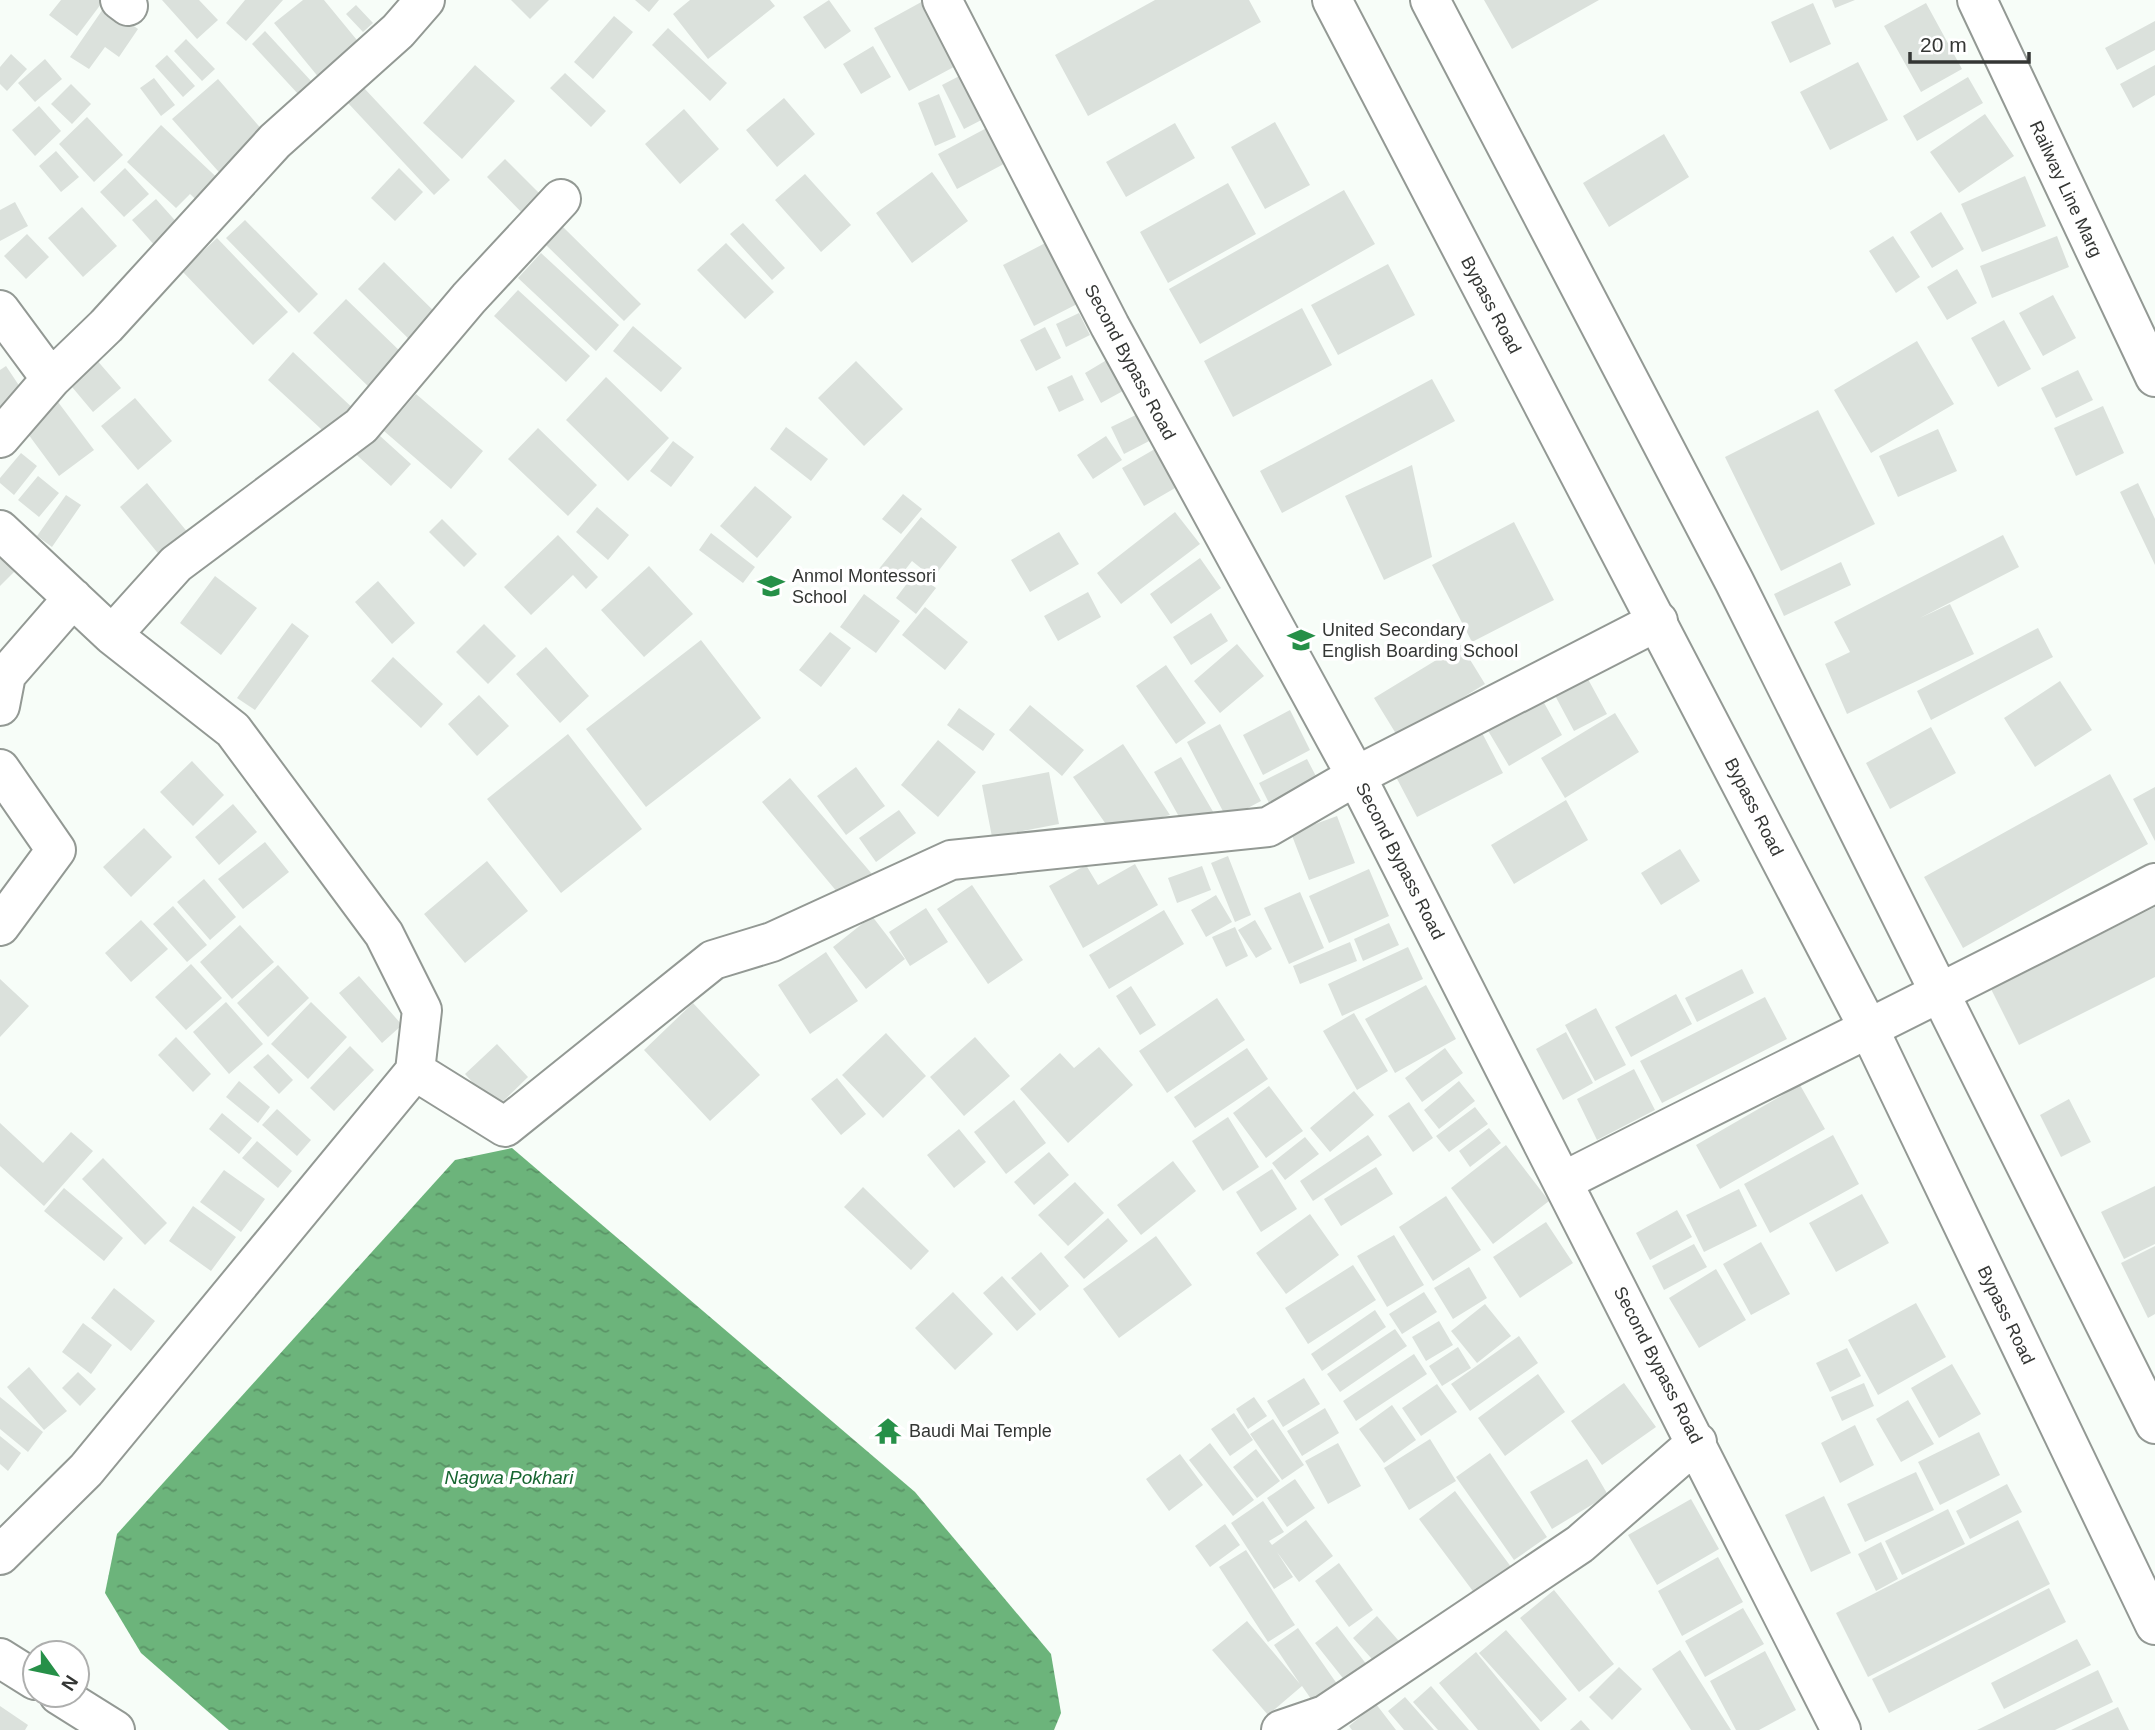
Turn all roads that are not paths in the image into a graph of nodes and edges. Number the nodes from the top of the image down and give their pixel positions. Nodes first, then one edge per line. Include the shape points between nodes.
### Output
1 (425, 0) edge
2 (942, 0) edge
3 (1332, 0) edge
4 (1430, 0) edge
5 (1977, 0) edge
6 (561, 199) dead end
7 (0, 310) edge
8 (2155, 377) edge
9 (51, 379) junction
10 (0, 438) edge
11 (0, 530) edge
12 (74, 598) junction
13 (1658, 621) junction
14 (112, 635) junction
15 (0, 706) edge
16 (0, 769) edge
17 (1356, 776) junction
18 (2155, 883) edge
19 (0, 926) edge
20 (1941, 994) junction
21 (1868, 1027) junction
22 (415, 1071) junction
23 (1564, 1181) junction
24 (2155, 1424) edge
25 (1697, 1442) junction
26 (0, 1555) edge
27 (2155, 1625) edge
28 (0, 1658) edge
29 (21, 1671) edge
30 (81, 1709) edge
31 (115, 1730) edge
32 (1281, 1730) edge
33 (1841, 1730) edge

1 - 9 street via 398,31 275,141 106,326
2 - 17 street, Second Bypass Road via 1110,326
3 - 13 street, Bypass Road
4 - 20 street via 1734,581
5 - 8 street, Railway Line Marg
6 - 14 street via 361,426 176,564
7 - 9 street
9 - 10 street
11 - 12 street
12 - 14 street
12 - 15 street via 6,675
13 - 17 street
13 - 21 street, Bypass Road
14 - 22 street via 233,730 384,934 422,1010
16 - 19 street via 56,850
17 - 22 street via 1268,827 951,860 772,942 713,960 505,1127
17 - 23 street, Second Bypass Road
18 - 20 street
20 - 21 street
20 - 24 street
21 - 23 street
21 - 27 street, Bypass Road
22 - 26 street via 86,1470
23 - 25 street, Second Bypass Road
25 - 32 street via 1580,1544 1325,1714
25 - 33 street, Second Bypass Road
28 - 29 street
30 - 31 street

